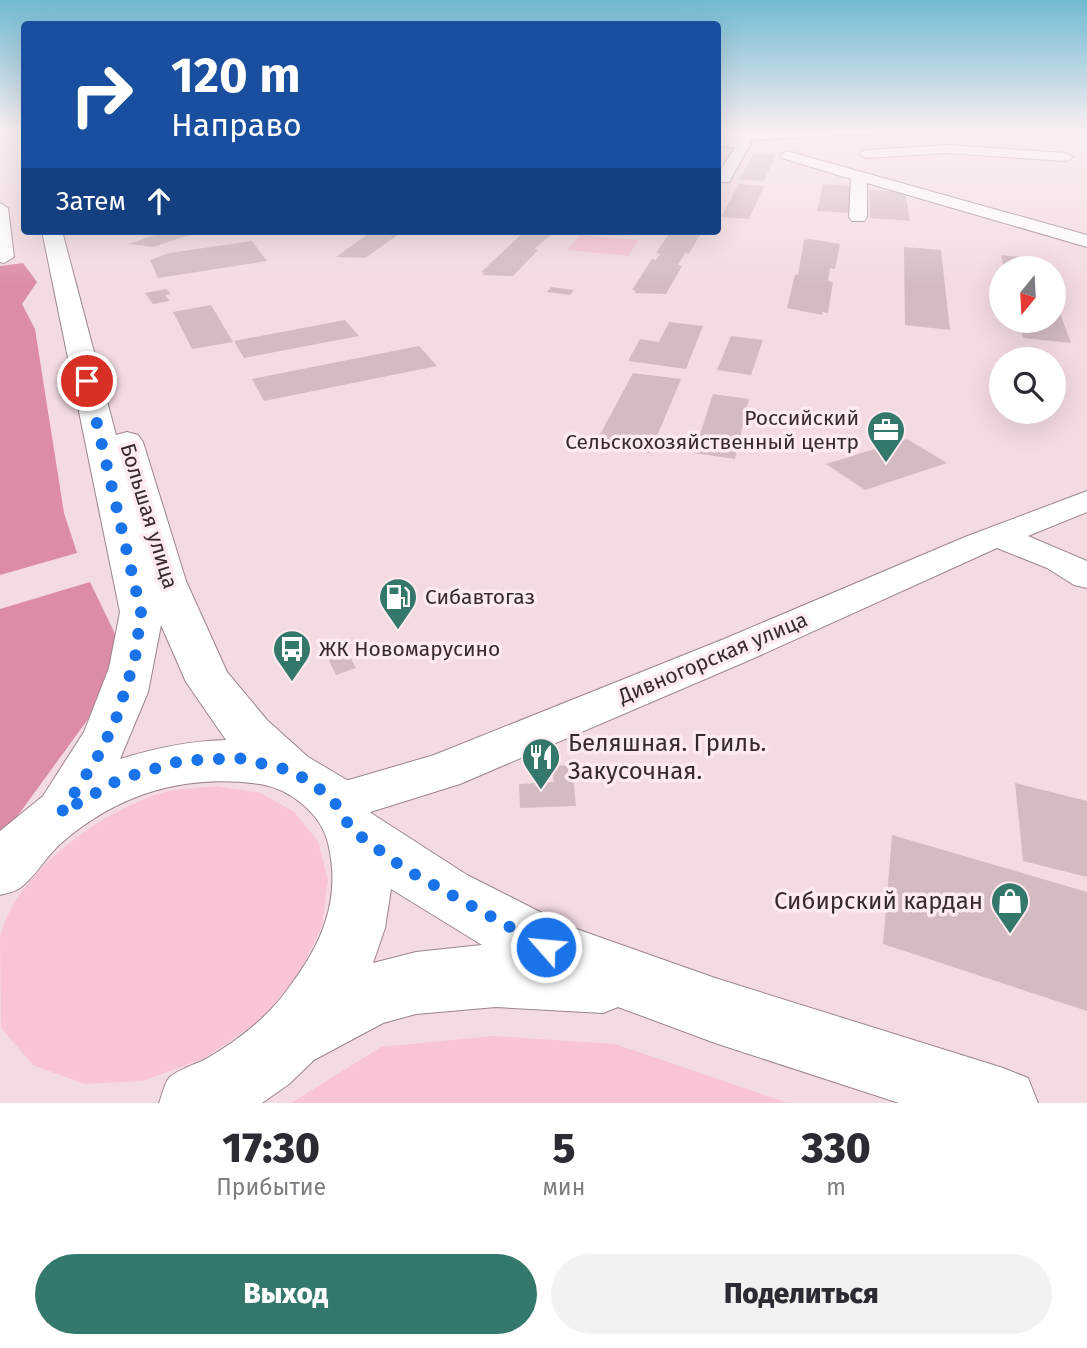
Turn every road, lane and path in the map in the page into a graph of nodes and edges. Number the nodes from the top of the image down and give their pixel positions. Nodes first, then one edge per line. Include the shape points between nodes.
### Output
1 (859, 181) edge
2 (881, 181) edge
3 (0, 208) edge
4 (858, 217) dead end
5 (1087, 240) edge
6 (65, 244) edge
7 (4, 257) dead end
8 (1087, 501) edge
9 (997, 536) junction
10 (1087, 577) edge
11 (289, 770) junction
12 (61, 813) junction
13 (344, 816) junction
14 (0, 870) edge
15 (647, 986) junction
16 (286, 1041) junction
17 (194, 1103) edge
18 (1003, 1103) edge

1 - 4 street
2 - 5 street
3 - 7 street
6 - 11 main road, Большая улица via 154,545 200,666 229,711
6 - 12 main road, Большая улица via 141,612 135,659 115,722
8 - 9 street, Дивногорская улица
9 - 10 street
9 - 13 street, Дивногорская улица
11 - 12 main road via 238,758 180,761 120,779
11 - 13 main road via 314,784
12 - 14 main road
13 - 15 main road via 405,869 474,909 546,947
13 - 16 main road via 363,875 357,928 331,985
15 - 16 main road via 542,976 471,976 390,989 345,1007
15 - 18 main road
16 - 17 main road via 239,1080

